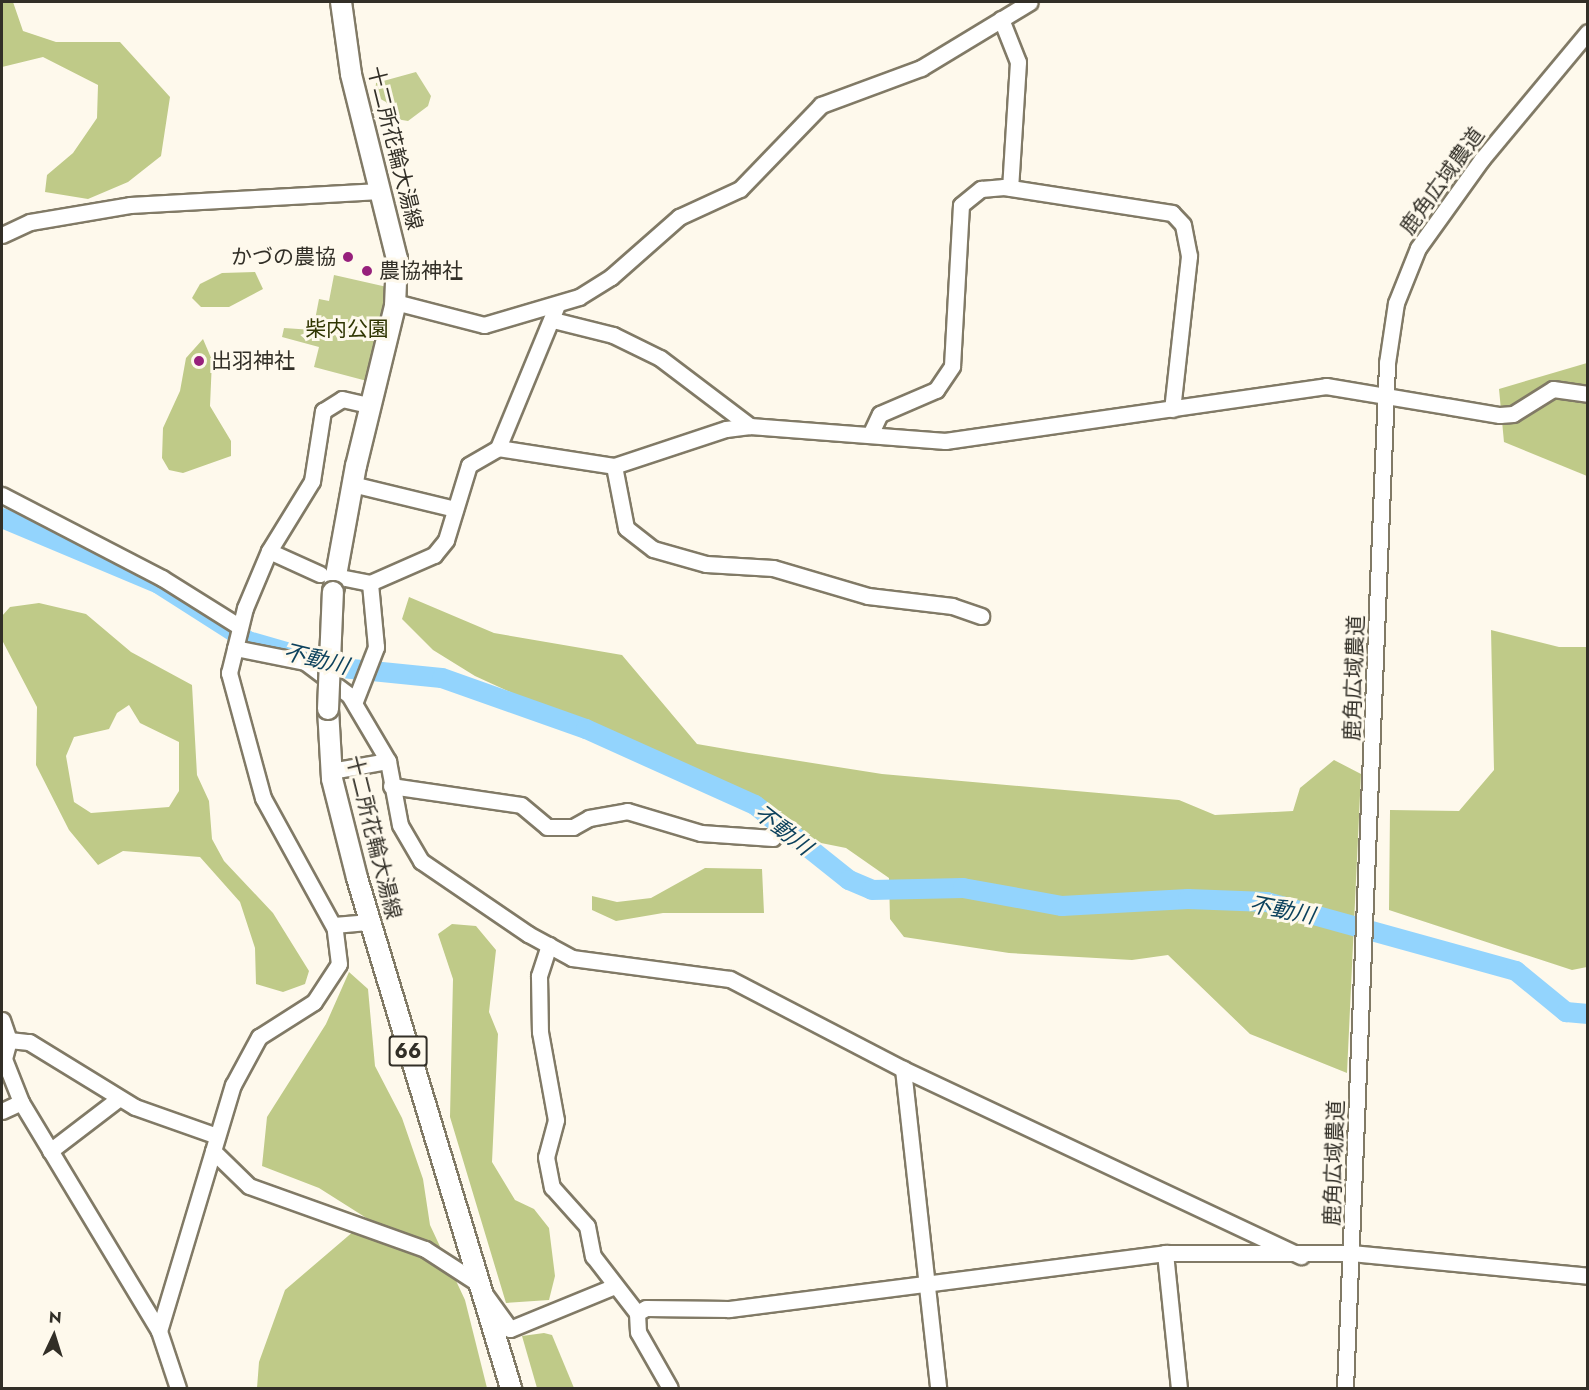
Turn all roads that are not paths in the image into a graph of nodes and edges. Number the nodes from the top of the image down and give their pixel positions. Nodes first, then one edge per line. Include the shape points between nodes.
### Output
1 (340, 2) edge
2 (1030, 2) edge
3 (1001, 19) junction
4 (1587, 32) edge
5 (1010, 188) junction
6 (380, 191) junction
7 (2, 235) edge
8 (395, 302) junction
9 (554, 314) junction
10 (1587, 393) edge
11 (1387, 398) junction
12 (369, 405) junction
13 (1172, 409) junction
14 (750, 426) junction
15 (870, 435) junction
16 (498, 448) junction
17 (614, 465) junction
18 (352, 484) junction
19 (2, 495) edge
20 (455, 509) junction
21 (269, 551) junction
22 (320, 574) dead end
23 (370, 583) junction
24 (339, 585) junction
25 (981, 616) dead end
26 (237, 637) junction
27 (355, 701) junction
28 (388, 761) junction
29 (331, 771) junction
30 (391, 786) junction
31 (773, 838) dead end
32 (370, 922) junction
33 (334, 925) junction
34 (549, 945) junction
35 (2, 1020) edge
36 (9, 1040) junction
37 (903, 1069) junction
38 (118, 1099) junction
39 (21, 1102) junction
40 (2, 1111) edge
41 (218, 1136) junction
42 (50, 1151) junction
43 (213, 1151) junction
44 (1165, 1253) junction
45 (1351, 1253) junction
46 (1301, 1256) junction
47 (1587, 1276) edge
48 (925, 1284) junction
49 (615, 1286) junction
50 (480, 1288) junction
51 (637, 1313) junction
52 (159, 1331) junction
53 (178, 1389) edge
54 (511, 1389) edge
55 (670, 1389) edge
56 (938, 1389) edge
57 (1179, 1389) edge
58 (1345, 1389) edge

1 - 6 main road, 十二所花輪大湯線 / 66 via 351,74
2 - 3 street
3 - 5 street via 1017,62
3 - 9 street via 921,68 822,105 740,189 678,217 611,277
4 - 11 street, 鹿角広域農道 via 1482,159 1418,248 1396,303
5 - 13 street via 1172,213 1183,225 1189,256
5 - 15 street via 981,189 962,205 952,366 936,390 880,414
6 - 7 street via 130,205 30,222
6 - 8 main road, 十二所花輪大湯線 / 66 via 397,258
8 - 9 street via 484,325
8 - 12 main road, 十二所花輪大湯線 / 66
9 - 14 street via 614,335 660,358
9 - 16 street
10 - 11 street via 1553,389 1506,415
11 - 13 street via 1326,386
11 - 45 street, 鹿角広域農道
12 - 18 main road, 十二所花輪大湯線 / 66
12 - 21 street via 342,399 323,411 308,490
13 - 15 street via 945,441
14 - 15 street
14 - 17 street via 726,429
16 - 17 street
16 - 20 street via 469,465
17 - 25 street via 626,528 653,549 706,564 774,568 868,596 952,606
18 - 20 street
18 - 24 main road, 十二所花輪大湯線 / 66
19 - 26 street via 162,578
20 - 23 street via 446,540 434,555
21 - 22 street
21 - 26 street
23 - 24 street
23 - 27 street via 378,634 372,662
24 - 29 main road, 十二所花輪大湯線 / 66, bridge via 328,709
26 - 27 street via 305,662
26 - 33 street via 230,674 252,768 263,798
27 - 28 street
28 - 29 street
28 - 30 street
29 - 32 main road, 十二所花輪大湯線 / 66
30 - 31 street via 521,805 547,827 573,827 589,818 627,811 701,833
30 - 34 street via 400,825 421,861 474,901
32 - 33 street
32 - 50 main road, 十二所花輪大湯線 / 66
33 - 41 street via 340,948 334,973 314,1002 259,1037 233,1084
34 - 37 street via 572,958 730,979
34 - 49 street via 539,976 540,1032 556,1120 546,1157 552,1186 587,1226 593,1256
35 - 36 street
36 - 38 street via 29,1042
36 - 39 street via 4,1059
37 - 46 street
37 - 48 street
38 - 41 street
38 - 42 street
39 - 40 street
39 - 42 street
41 - 43 street
42 - 52 street
43 - 50 street via 249,1186 425,1249
43 - 52 street
44 - 46 street
44 - 48 street
44 - 57 street
45 - 46 street
45 - 47 street
45 - 58 street, 鹿角広域農道
48 - 51 street via 729,1309 646,1308
48 - 56 street
49 - 50 street via 510,1329
49 - 51 street
50 - 54 main road, 十二所花輪大湯線 / 66
51 - 55 street via 638,1332
52 - 53 street

